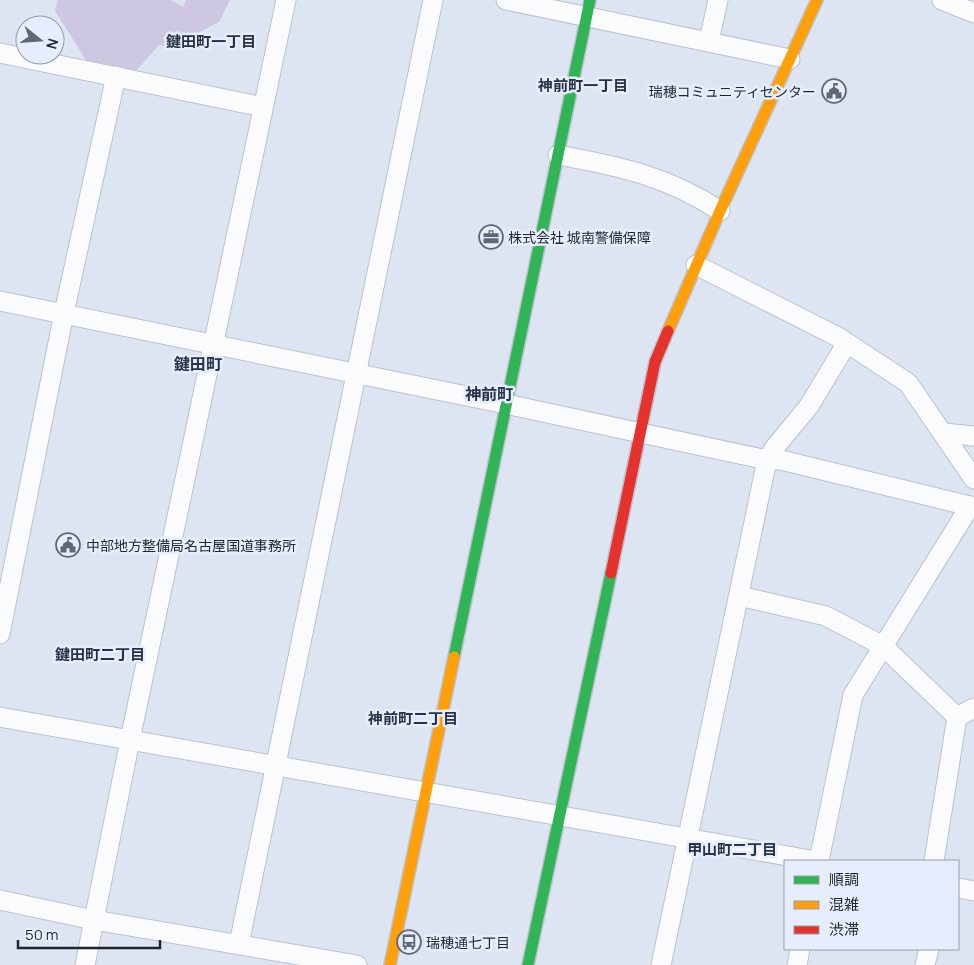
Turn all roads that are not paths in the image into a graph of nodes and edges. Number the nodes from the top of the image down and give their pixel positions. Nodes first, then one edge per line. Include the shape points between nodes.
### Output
1 (286, 0) edge
2 (433, 0) edge
3 (506, 0) edge
4 (718, 0) edge
5 (817, 0) edge
6 (942, 0) edge
7 (588, 8) edge
8 (974, 14) edge
9 (709, 41) junction
10 (0, 53) edge
11 (790, 59) junction
12 (116, 76) junction
13 (263, 107) junction
14 (558, 155) junction
15 (720, 211) junction
16 (696, 265) junction
17 (0, 301) edge
18 (64, 313) junction
19 (847, 342) junction
20 (212, 345) junction
21 (356, 374) junction
22 (506, 404) junction
23 (640, 433) junction
24 (943, 433) junction
25 (974, 436) edge
26 (767, 460) junction
27 (974, 479) edge
28 (972, 507) edge
29 (739, 596) junction
30 (0, 634) edge
31 (883, 646) junction
32 (974, 708) edge
33 (0, 717) edge
34 (957, 717) junction
35 (130, 740) junction
36 (275, 764) junction
37 (425, 791) junction
38 (559, 816) junction
39 (687, 839) junction
40 (811, 860) edge
41 (817, 860) edge
42 (934, 860) edge
43 (959, 888) edge
44 (974, 891) edge
45 (0, 900) edge
46 (94, 920) junction
47 (239, 944) junction
48 (800, 950) edge
49 (929, 950) edge
50 (85, 965) edge
51 (357, 965) edge
52 (390, 965) edge
53 (528, 965) edge
54 (661, 965) edge
55 (796, 965) edge
56 (925, 965) edge

1 - 13 street
2 - 21 street
3 - 7 street
4 - 9 street
5 - 11 street
6 - 8 street
7 - 9 street
7 - 14 street
9 - 11 street
10 - 12 street
11 - 15 street
12 - 13 street
12 - 18 street
13 - 20 street
14 - 15 street via 652,176
14 - 22 street
15 - 16 street
16 - 19 street
16 - 23 street via 654,362
17 - 18 street
18 - 20 street
18 - 30 street
19 - 24 street via 908,383
19 - 26 street via 809,406
20 - 21 street
20 - 35 street
21 - 22 street
21 - 36 street
22 - 23 street
22 - 37 street
23 - 26 street
23 - 38 street
24 - 25 street
24 - 27 street
26 - 28 street via 782,460
26 - 29 street
28 - 31 street
29 - 31 street via 826,616
29 - 39 street
31 - 34 street
31 - 41 street via 852,695
32 - 34 street
33 - 35 street
34 - 42 street
35 - 36 street
35 - 46 street
36 - 37 street
36 - 47 street
37 - 38 street
37 - 52 street
38 - 39 street
38 - 53 street
39 - 40 street
39 - 54 street
43 - 44 street
45 - 46 street
46 - 47 street
46 - 50 street
47 - 51 street
48 - 55 street
49 - 56 street

